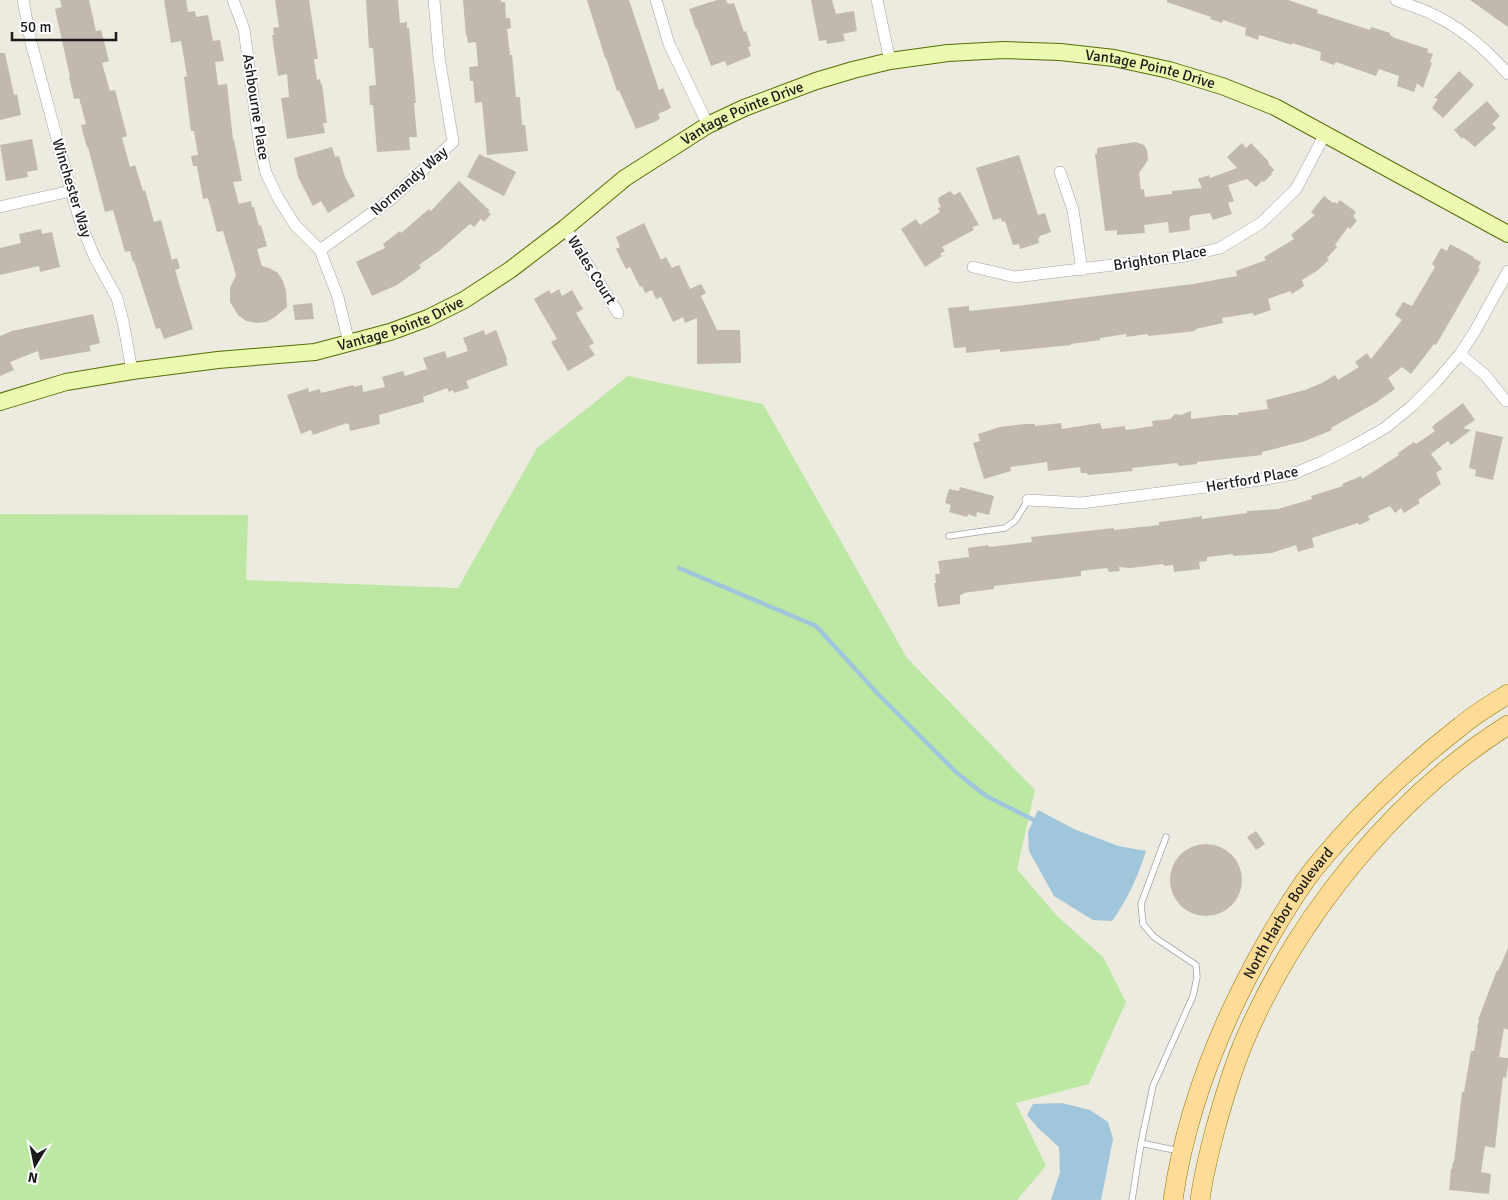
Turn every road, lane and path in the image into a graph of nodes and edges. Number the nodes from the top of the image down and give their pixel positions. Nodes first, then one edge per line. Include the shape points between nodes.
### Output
1 (22, 0) edge
2 (233, 0) edge
3 (434, 0) edge
4 (656, 0) edge
5 (877, 0) edge
6 (1396, 0) edge
7 (890, 61) junction
8 (1508, 74) edge
9 (708, 125) junction
10 (1325, 134) junction
11 (1060, 172) dead end
12 (71, 191) junction
13 (0, 207) edge
14 (565, 228) junction
15 (1508, 234) edge
16 (320, 250) junction
17 (973, 267) dead end
18 (1082, 270) junction
19 (1508, 271) edge
20 (618, 313) dead end
21 (349, 343) junction
22 (1460, 354) junction
23 (132, 371) junction
24 (0, 402) edge
25 (1507, 402) edge
26 (1028, 500) joint
27 (949, 536) dead end
28 (1508, 694) edge
29 (1508, 725) edge
30 (1166, 837) dead end
31 (1142, 1143) junction
32 (1183, 1151) junction
33 (1132, 1200) edge
34 (1173, 1200) edge
35 (1200, 1200) edge

1 - 12 street, Winchester Way via 30,42
2 - 16 street, Ashbourne Place via 244,29 266,173 295,225
3 - 16 street, Normandy Way via 439,57 454,142 390,200
4 - 9 street via 670,44
5 - 7 street
6 - 8 street via 1432,14 1463,32 1491,54
7 - 9 street, Vantage Pointe Drive via 816,81
7 - 10 street, Vantage Pointe Drive via 1004,50 1114,58 1222,86 1276,107
9 - 14 street, Vantage Pointe Drive via 625,178
10 - 15 street, Vantage Pointe Drive
10 - 18 street, Brighton Place via 1296,189 1262,223 1220,248 1186,256
11 - 18 street via 1073,210
12 - 13 street
12 - 23 street, Winchester Way via 94,256 116,298
14 - 20 street, Wales Court
14 - 21 street, Vantage Pointe Drive via 464,300 428,318
16 - 21 street, Ashbourne Place via 338,297
17 - 18 street, Brighton Place via 1015,277
19 - 22 street, Hertford Place
21 - 23 street, Vantage Pointe Drive via 315,352
22 - 25 street via 1485,375
22 - 26 street, Hertford Place via 1412,406 1384,428 1293,474 1081,504
23 - 24 street, Vantage Pointe Drive via 66,382
26 - 27 lane via 1015,521 1006,528
28 - 32 main road, North Harbor Boulevard via 1462,724 1413,766 1362,814 1315,867 1249,973 1221,1032 1195,1104
29 - 35 main road, North Harbor Boulevard via 1431,783 1386,826 1342,877 1309,923 1275,979 1243,1044 1223,1101 1203,1176
30 - 31 lane via 1140,904 1143,924 1154,937 1196,965 1197,977 1193,996 1153,1086
31 - 32 lane
31 - 33 lane
32 - 34 main road, North Harbor Boulevard

